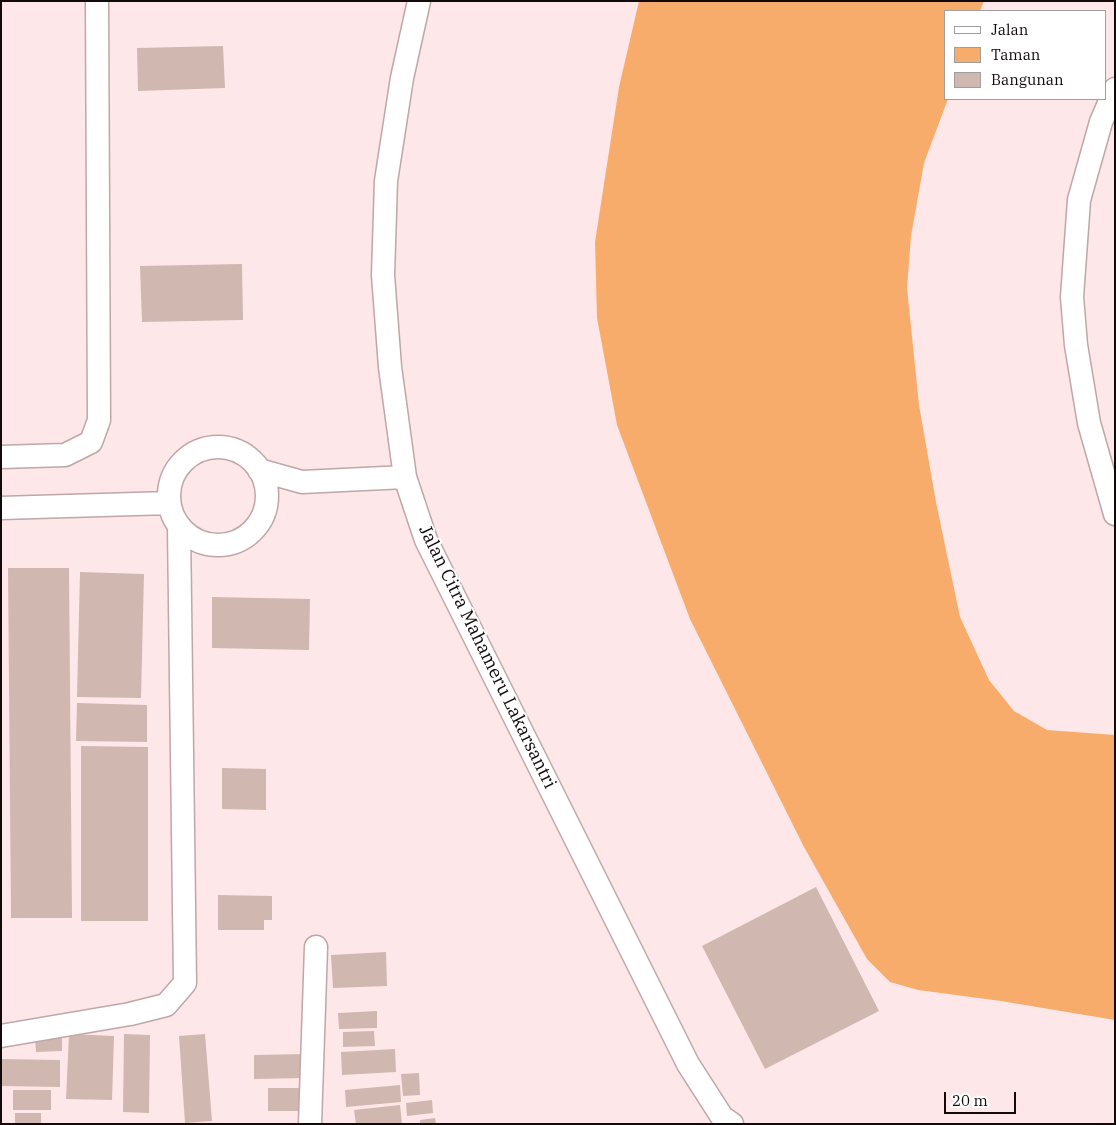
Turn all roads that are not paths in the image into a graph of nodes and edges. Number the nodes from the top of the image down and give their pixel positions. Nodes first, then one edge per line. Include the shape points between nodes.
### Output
1 (97, 1) edge
2 (420, 1) edge
3 (1115, 89) edge
4 (1, 457) edge
5 (259, 470) junction
6 (405, 477) junction
7 (302, 482) junction
8 (266, 501) junction
9 (169, 503) junction
10 (1, 508) edge
11 (1115, 514) edge
12 (179, 526) junction
13 (316, 948) dead end
14 (1, 1036) edge
15 (310, 1124) edge
16 (732, 1124) edge

1 - 4 street via 98,420 91,442 65,454
2 - 6 street, Jalan Citra Mahameru Lakarsantri via 402,78 386,181 384,275 390,367
3 - 11 street via 1101,122 1079,200 1072,297 1076,345 1089,422
5 - 7 street
5 - 8 street via 265,484
5 - 9 street via 236,450 221,446 205,448 191,454 171,478
6 - 7 street
6 - 16 street, Jalan Citra Mahameru Lakarsantri via 426,540 688,1064 722,1117
7 - 8 street
8 - 12 street via 262,518 253,531 239,541 207,544 191,538
9 - 10 street
9 - 12 street
12 - 14 street via 185,983 166,1005
13 - 15 street

